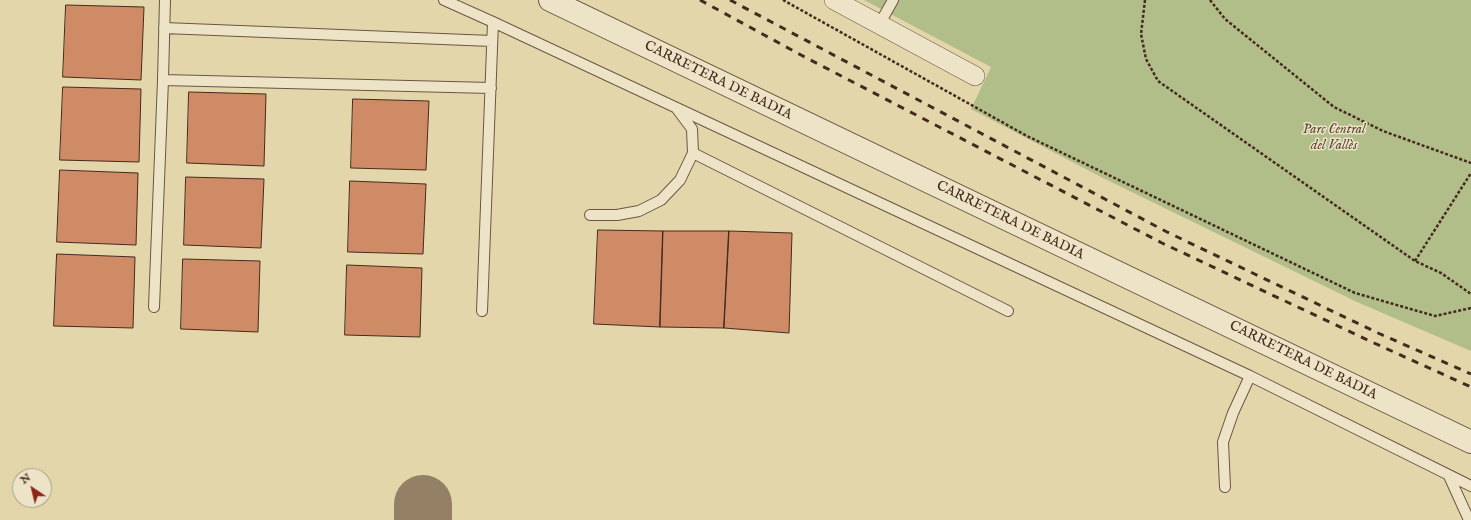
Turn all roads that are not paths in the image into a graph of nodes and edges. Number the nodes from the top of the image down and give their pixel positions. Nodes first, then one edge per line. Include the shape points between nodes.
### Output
1 (165, 0) edge
2 (444, 0) edge
3 (550, 0) edge
4 (834, 0) edge
5 (893, 0) edge
6 (493, 22) junction
7 (879, 25) junction
8 (164, 28) junction
9 (492, 41) junction
10 (975, 76) dead end
11 (163, 80) junction
12 (491, 88) junction
13 (676, 108) junction
14 (693, 153) junction
15 (590, 215) dead end
16 (154, 307) dead end
17 (482, 311) dead end
18 (1008, 311) dead end
19 (1250, 376) junction
20 (1471, 442) edge
21 (1449, 476) junction
22 (1471, 486) edge
23 (1225, 487) dead end
24 (1469, 520) edge

1 - 8 lane
2 - 6 lane
3 - 20 street, CARRETERA DE BADIA
4 - 7 street
5 - 7 lane
6 - 9 lane
6 - 13 lane
7 - 10 street
8 - 9 lane
8 - 11 lane
9 - 12 lane
11 - 12 lane
11 - 16 lane
12 - 17 lane
13 - 14 lane via 692,129
13 - 19 lane
14 - 15 lane via 680,180 661,200 639,211 617,215
14 - 18 lane
19 - 21 lane
19 - 23 lane via 1223,442
21 - 22 lane
21 - 24 lane

